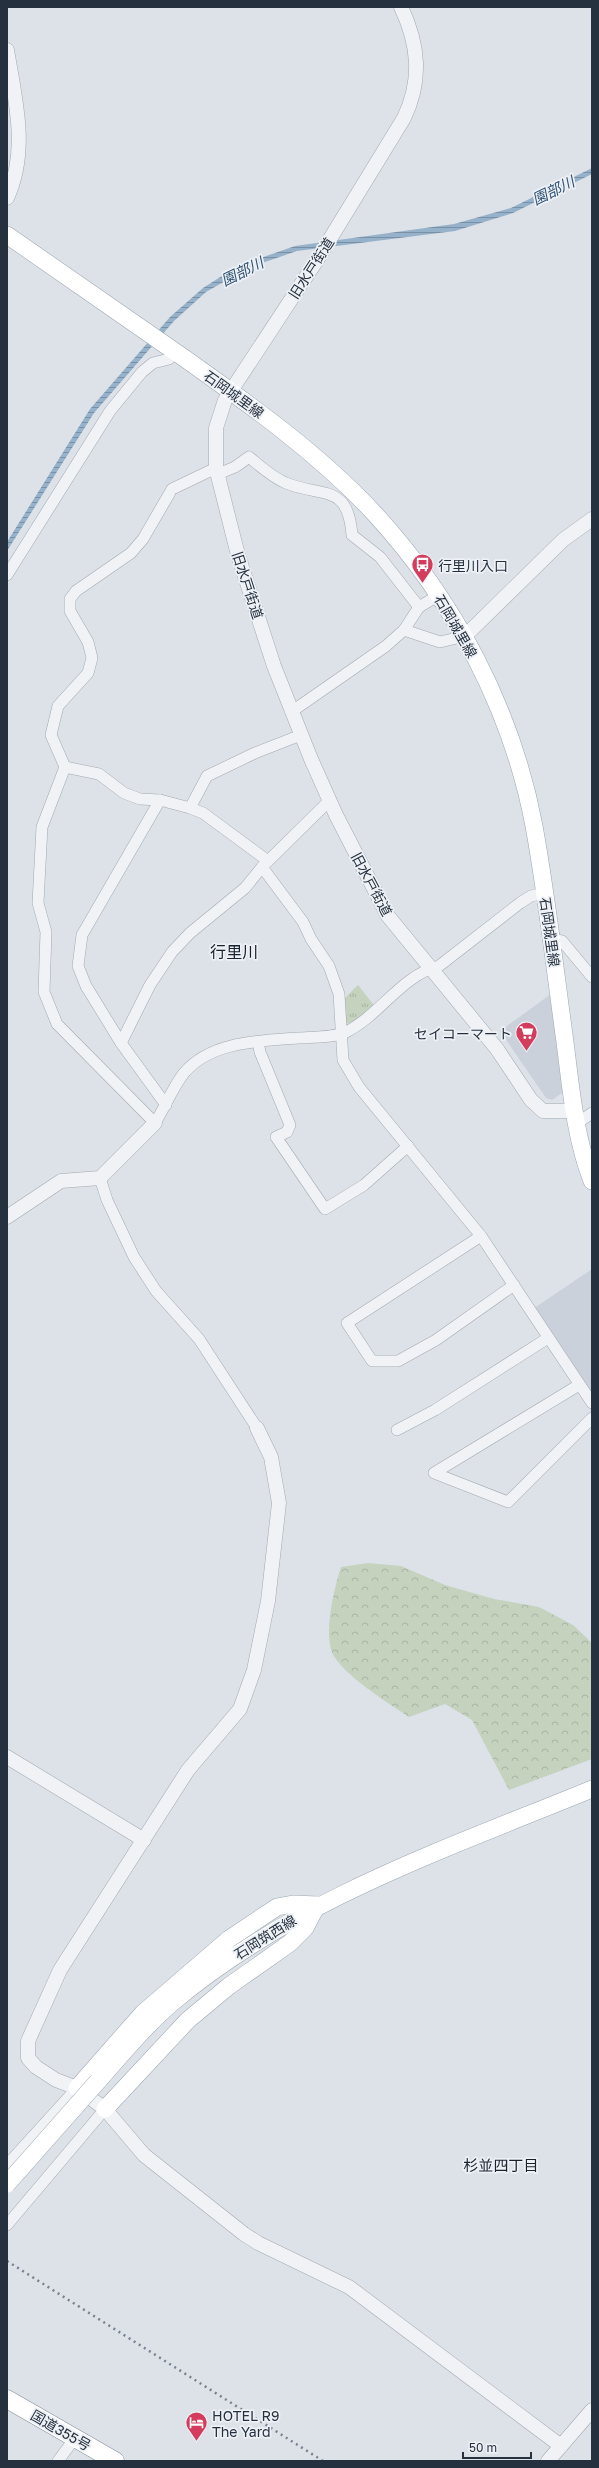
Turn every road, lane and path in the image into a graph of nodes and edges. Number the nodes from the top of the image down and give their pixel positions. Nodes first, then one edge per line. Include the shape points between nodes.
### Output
1 (401, 7) edge
2 (7, 50) edge
3 (7, 198) edge
4 (7, 235) edge
5 (170, 348) junction
6 (230, 390) junction
7 (217, 471) junction
8 (592, 519) edge
9 (7, 575) edge
10 (439, 595) junction
11 (419, 606) junction
12 (404, 630) junction
13 (465, 636) junction
14 (291, 712) junction
15 (301, 735) junction
16 (65, 767) junction
17 (160, 800) junction
18 (330, 800) junction
19 (190, 808) junction
20 (265, 864) junction
21 (545, 893) junction
22 (551, 939) junction
23 (430, 968) junction
24 (592, 977) edge
25 (341, 1034) junction
26 (258, 1042) junction
27 (121, 1043) junction
28 (166, 1105) junction
29 (592, 1113) edge
30 (575, 1118) junction
31 (155, 1123) junction
32 (408, 1146) junction
33 (100, 1178) junction
34 (592, 1181) edge
35 (8, 1215) edge
36 (481, 1236) junction
37 (514, 1285) junction
38 (548, 1338) junction
39 (580, 1385) junction
40 (592, 1402) edge
41 (592, 1418) edge
42 (257, 1428) joint
43 (397, 1430) dead end
44 (7, 1757) edge
45 (592, 1789) edge
46 (144, 1840) junction
47 (317, 1906) junction
48 (77, 2088) junction
49 (106, 2108) junction
50 (7, 2165) edge
51 (7, 2184) edge
52 (7, 2225) edge
53 (7, 2399) edge
54 (592, 2410) edge
55 (74, 2438) junction
56 (561, 2446) junction
57 (58, 2461) edge
58 (114, 2461) edge
59 (548, 2461) edge

1 - 6 street, 旧水戸街道 via 409,24 417,58 417,79 412,100 319,257
2 - 3 street via 20,152
4 - 5 main road, 石岡城里線
5 - 6 main road, 石岡城里線
5 - 9 street via 169,359 152,363 110,411
6 - 7 street, 旧水戸街道 via 216,428
6 - 10 main road, 石岡城里線 via 283,429 354,493 390,530
7 - 11 street via 235,467 249,457 286,483 340,499 351,520 352,535 380,557
7 - 14 street, 旧水戸街道 via 238,555
7 - 16 street via 184,481 172,489 143,539 131,553 76,591 70,599 70,611 88,642 92,658 88,673 58,706 51,735
8 - 13 street via 562,540
10 - 11 street
10 - 13 main road, 石岡城里線
11 - 12 street
12 - 13 street via 440,642
12 - 14 street via 386,646
13 - 21 main road, 石岡城里線 via 494,698 520,771 534,825
14 - 15 street, 旧水戸街道
15 - 18 street, 旧水戸街道
15 - 19 street via 254,753 207,776
16 - 17 street via 99,774 124,793 140,799
16 - 31 street via 42,827 38,903 46,932 44,992 57,1024
17 - 19 street
17 - 27 street via 82,935 78,956 78,966 86,986
18 - 20 street
18 - 23 street, 旧水戸街道 via 388,916
19 - 20 street via 203,813
20 - 25 street via 330,966 339,994
20 - 27 street via 245,888 190,933 172,952 150,985
21 - 22 main road, 石岡城里線
21 - 23 street via 520,902 439,966
22 - 24 street via 562,941
22 - 30 main road, 石岡城里線
23 - 25 street via 405,985 358,1026
23 - 30 street, 旧水戸街道 via 497,1049 531,1100 542,1111
25 - 26 street
25 - 32 street via 343,1060 350,1072 359,1087
26 - 28 street via 234,1044 205,1057 184,1072
26 - 32 street via 290,1125 287,1132 276,1137 325,1209 364,1185
27 - 28 street
28 - 31 street
29 - 30 street
30 - 34 main road, 石岡城里線
31 - 33 street
32 - 36 street
33 - 35 street via 61,1182
33 - 42 street via 107,1200 134,1257 156,1291 199,1340
36 - 37 street
36 - 37 street via 347,1323 359,1342 372,1361 398,1361 436,1340
37 - 38 street
38 - 39 street
38 - 43 street via 434,1410
39 - 40 street
39 - 41 street via 434,1473 508,1502
42 - 46 street via 271,1457 279,1503 268,1601 254,1670 240,1708 188,1770
44 - 46 street
45 - 47 main road, 石岡筑西線 via 405,1866
46 - 48 street via 60,1970 28,2041 28,2058 36,2067 56,2080
47 - 48 main road via 293,1904 277,1907 229,1939 143,2013
47 - 49 main road via 304,1928 290,1943 229,1986 188,2020
47 - 51 main road, 石岡筑西線, bridge via 249,1946 185,1992 141,2033
48 - 49 street
48 - 50 street
49 - 52 street
49 - 56 street via 144,2155 244,2234 349,2287
53 - 55 highway, 国道355号
54 - 56 street
55 - 57 street
55 - 58 highway, 国道355号
56 - 59 street

